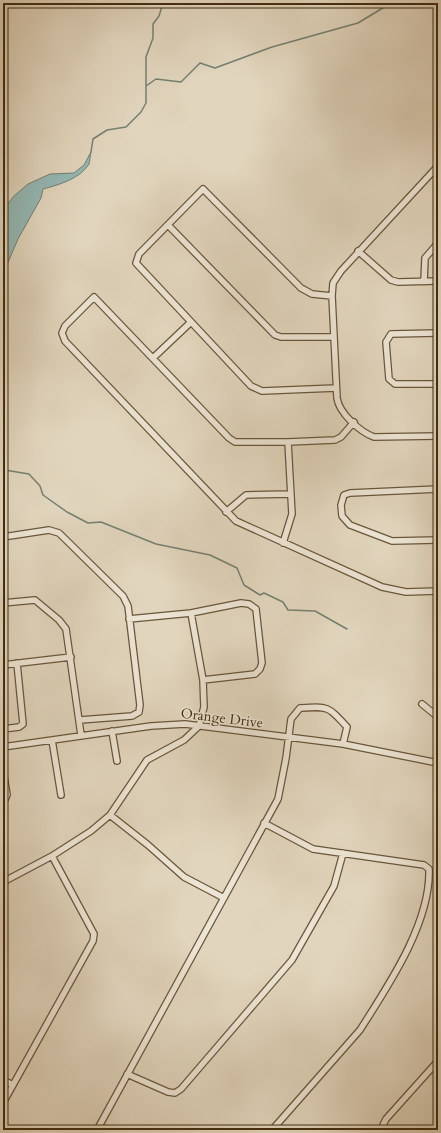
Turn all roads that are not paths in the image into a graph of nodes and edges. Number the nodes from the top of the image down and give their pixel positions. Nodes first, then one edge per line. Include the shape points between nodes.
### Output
1 (438, 166) edge
2 (168, 225) junction
3 (438, 243) edge
4 (358, 252) junction
5 (438, 281) edge
6 (424, 282) junction
7 (332, 296) junction
8 (191, 322) junction
9 (438, 333) edge
10 (333, 337) junction
11 (153, 358) junction
12 (438, 384) edge
13 (336, 388) junction
14 (354, 422) junction
15 (438, 436) edge
16 (288, 442) junction
17 (438, 489) edge
18 (291, 494) junction
19 (226, 512) junction
20 (3, 537) edge
21 (438, 540) edge
22 (283, 543) junction
23 (438, 591) edge
24 (3, 603) edge
25 (191, 613) junction
26 (129, 620) junction
27 (70, 657) junction
28 (17, 663) junction
29 (3, 665) edge
30 (203, 680) junction
31 (422, 704) dead end
32 (438, 717) edge
33 (80, 720) junction
34 (199, 726) junction
35 (3, 729) edge
36 (112, 731) junction
37 (81, 735) junction
38 (288, 738) junction
39 (52, 740) junction
40 (343, 744) junction
41 (3, 747) edge
42 (117, 761) dead end
43 (438, 763) edge
44 (3, 770) edge
45 (61, 794) dead end
46 (3, 804) edge
47 (110, 815) junction
48 (264, 823) junction
49 (343, 853) junction
50 (52, 856) junction
51 (3, 882) edge
52 (224, 898) junction
53 (438, 1061) edge
54 (127, 1074) junction
55 (3, 1080) edge
56 (13, 1085) junction
57 (3, 1103) edge
58 (97, 1130) edge
59 (272, 1130) edge
60 (387, 1130) edge

1 - 4 street
2 - 7 street via 203,189 301,288 312,294
2 - 8 street via 139,254 136,263
2 - 10 street via 275,335
3 - 6 street via 425,258
4 - 6 street via 391,280
4 - 7 street via 337,276 333,283
5 - 6 street
7 - 10 street
8 - 11 street
8 - 13 street via 251,386 262,390
9 - 12 street via 391,334 386,342 389,379 395,384
10 - 13 street
11 - 16 street via 232,441
11 - 19 street via 94,297 65,326 62,333 65,341
13 - 14 street via 338,405
14 - 15 street via 374,437
14 - 16 street via 335,440
16 - 18 street
17 - 21 street via 350,493 344,495 341,505 342,516 350,525 392,541
18 - 19 street via 246,496
18 - 22 street via 292,517
19 - 22 street via 241,524
20 - 26 street via 49,530 58,533 123,596 128,606
22 - 23 street via 392,590
24 - 27 street via 35,600 45,606 66,630
25 - 26 street
25 - 30 street
25 - 30 street via 241,604 249,604 256,609 262,663 260,669 255,674
26 - 33 street via 139,712 132,716
27 - 28 street
27 - 33 street
28 - 29 street
28 - 35 street via 23,724
30 - 34 street via 204,707
31 - 32 street
33 - 37 street
34 - 36 street, Orange Drive via 163,724
34 - 38 street, Orange Drive
34 - 47 street via 184,740 143,764
36 - 37 street, Orange Drive
36 - 42 street
37 - 39 street, Orange Drive
38 - 40 street, Orange Drive
38 - 40 street via 291,719 300,708 324,706 333,711 347,727
38 - 48 street via 278,799
39 - 41 street, Orange Drive
39 - 45 street
40 - 43 street, Orange Drive
44 - 46 street via 7,795
47 - 50 street
47 - 52 street via 184,877
48 - 49 street via 308,848
48 - 52 street
49 - 54 street via 334,886 292,960 181,1089 168,1092
49 - 59 street via 424,865 429,869 421,920 413,939 360,1030
50 - 51 street
50 - 56 street via 94,934 93,941
52 - 54 street
53 - 60 street via 386,1119 384,1125
54 - 58 street
55 - 56 street
56 - 57 street

